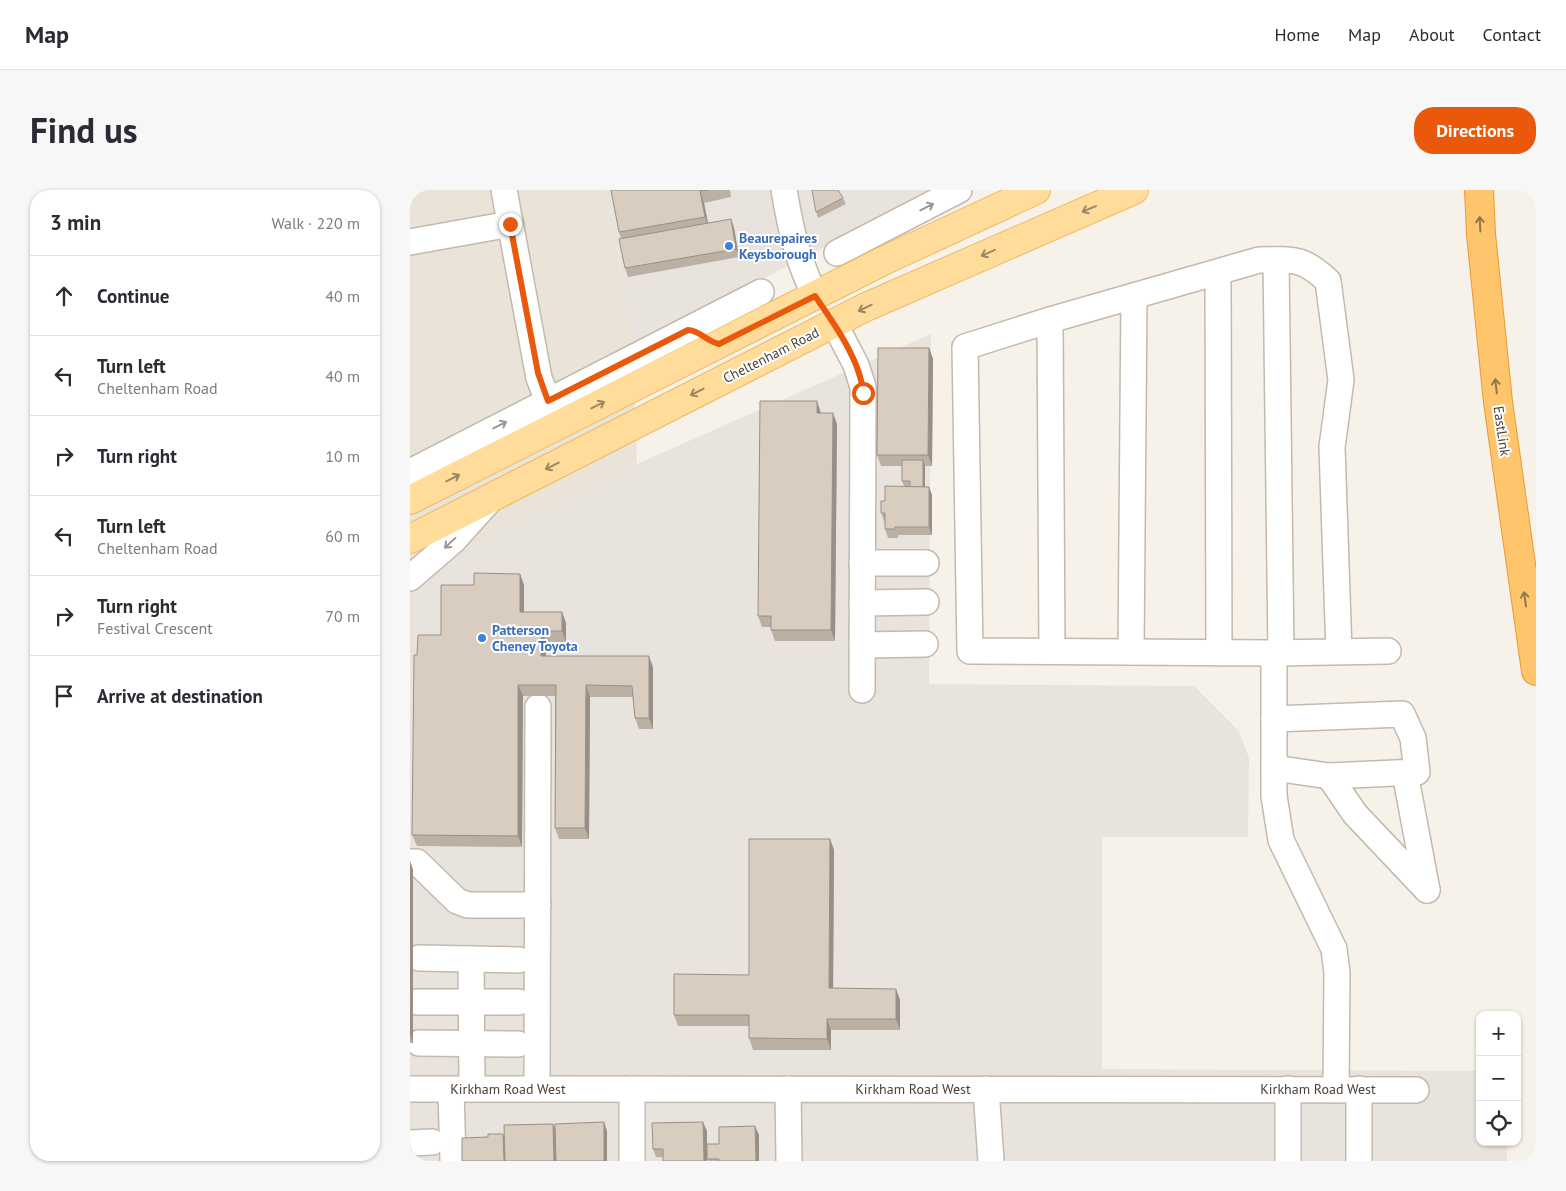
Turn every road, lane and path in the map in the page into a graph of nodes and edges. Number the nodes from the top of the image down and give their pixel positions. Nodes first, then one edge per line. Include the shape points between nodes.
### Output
1 (504, 190) edge
2 (784, 190) edge
3 (959, 190) edge
4 (1036, 190) edge
5 (1134, 190) edge
6 (1478, 190) edge
7 (895, 223) junction
8 (510, 224) junction
9 (410, 242) edge
10 (837, 253) dead end
11 (1276, 260) junction
12 (881, 262) junction
13 (1218, 273) junction
14 (761, 292) dead end
15 (815, 296) junction
16 (1134, 296) junction
17 (1050, 320) junction
18 (834, 323) junction
19 (688, 330) junction
20 (719, 344) junction
21 (548, 401) junction
22 (410, 472) edge
23 (495, 494) junction
24 (410, 500) edge
25 (410, 539) edge
26 (862, 563) junction
27 (926, 563) dead end
28 (410, 578) edge
29 (926, 602) dead end
30 (862, 603) junction
31 (925, 644) dead end
32 (862, 645) junction
33 (1052, 651) junction
34 (1388, 651) dead end
35 (1131, 652) junction
36 (1339, 652) junction
37 (1218, 653) junction
38 (1278, 653) junction
39 (1534, 659) edge
40 (1536, 675) edge
41 (862, 690) dead end
42 (538, 706) dead end
43 (1274, 719) junction
44 (1274, 768) junction
45 (1404, 773) junction
46 (1329, 776) junction
47 (410, 862) edge
48 (538, 905) junction
49 (419, 958) dead end
50 (472, 959) junction
51 (518, 960) dead end
52 (418, 1002) dead end
53 (472, 1002) junction
54 (519, 1002) dead end
55 (418, 1043) dead end
56 (472, 1044) junction
57 (518, 1044) dead end
58 (538, 1089) junction
59 (632, 1089) junction
60 (788, 1089) junction
61 (986, 1089) junction
62 (1288, 1089) junction
63 (1347, 1089) junction
64 (410, 1090) edge
65 (461, 1090) junction
66 (1416, 1090) dead end
67 (453, 1161) edge
68 (632, 1161) edge
69 (789, 1161) edge
70 (991, 1161) edge
71 (1288, 1161) edge
72 (1359, 1161) edge

1 - 8 street
2 - 15 street via 792,240
7 -> 3 street
4 - 12 main road
5 -> 18 main road, Cheltenham Road
39 -> 6 highway, EastLink via 1498,402
7 - 10 street
7 - 12 street
8 - 9 street
8 - 21 street via 538,373
11 - 13 street via 1259,260
11 - 36 street via 1290,259 1312,266 1328,281 1340,380 1332,447
11 - 38 street
12 - 15 main road
13 - 16 street
13 - 37 street
14 - 19 street
15 - 18 main road
15 - 20 main road
16 - 17 street
16 - 35 street
17 - 33 street
17 - 33 street via 965,347 970,651
18 -> 23 main road, Cheltenham Road
18 - 26 street via 862,384
19 - 20 street via 695,330 706,340
19 - 21 street
24 -> 20 main road
22 -> 21 street
23 - 25 main road, Cheltenham Road
23 -> 28 street, Cheltenham Road via 454,540
26 - 27 street
26 - 30 street
29 - 30 street
30 - 32 street
31 - 32 street
32 - 41 street
33 - 35 street
34 - 36 street
35 - 37 street
36 - 38 street
37 - 38 street
38 - 43 street
39 - 40 highway, EastLink
42 - 48 street
43 - 44 street
43 - 45 street via 1402,714 1413,738 1417,772
44 - 46 street
44 - 63 street via 1274,796 1281,840 1334,949
45 - 46 street
45 - 46 street via 1427,890 1355,814
47 - 48 street via 417,862 457,901 468,905
48 - 58 street
49 - 50 street
50 - 51 street
50 - 53 street
52 - 53 street
53 - 54 street
53 - 56 street
55 - 56 street
56 - 57 street
56 - 65 street
58 - 59 street, Kirkham Road West
58 - 65 street, Kirkham Road West
59 - 60 street, Kirkham Road West
59 - 68 street
60 - 61 street, Kirkham Road West
60 - 69 street
61 - 62 street, Kirkham Road West
61 - 70 street
62 - 63 street, Kirkham Road West
62 - 71 street
63 - 66 street, Kirkham Road West
63 - 72 street
64 - 65 street, Kirkham Road West
65 - 67 street

